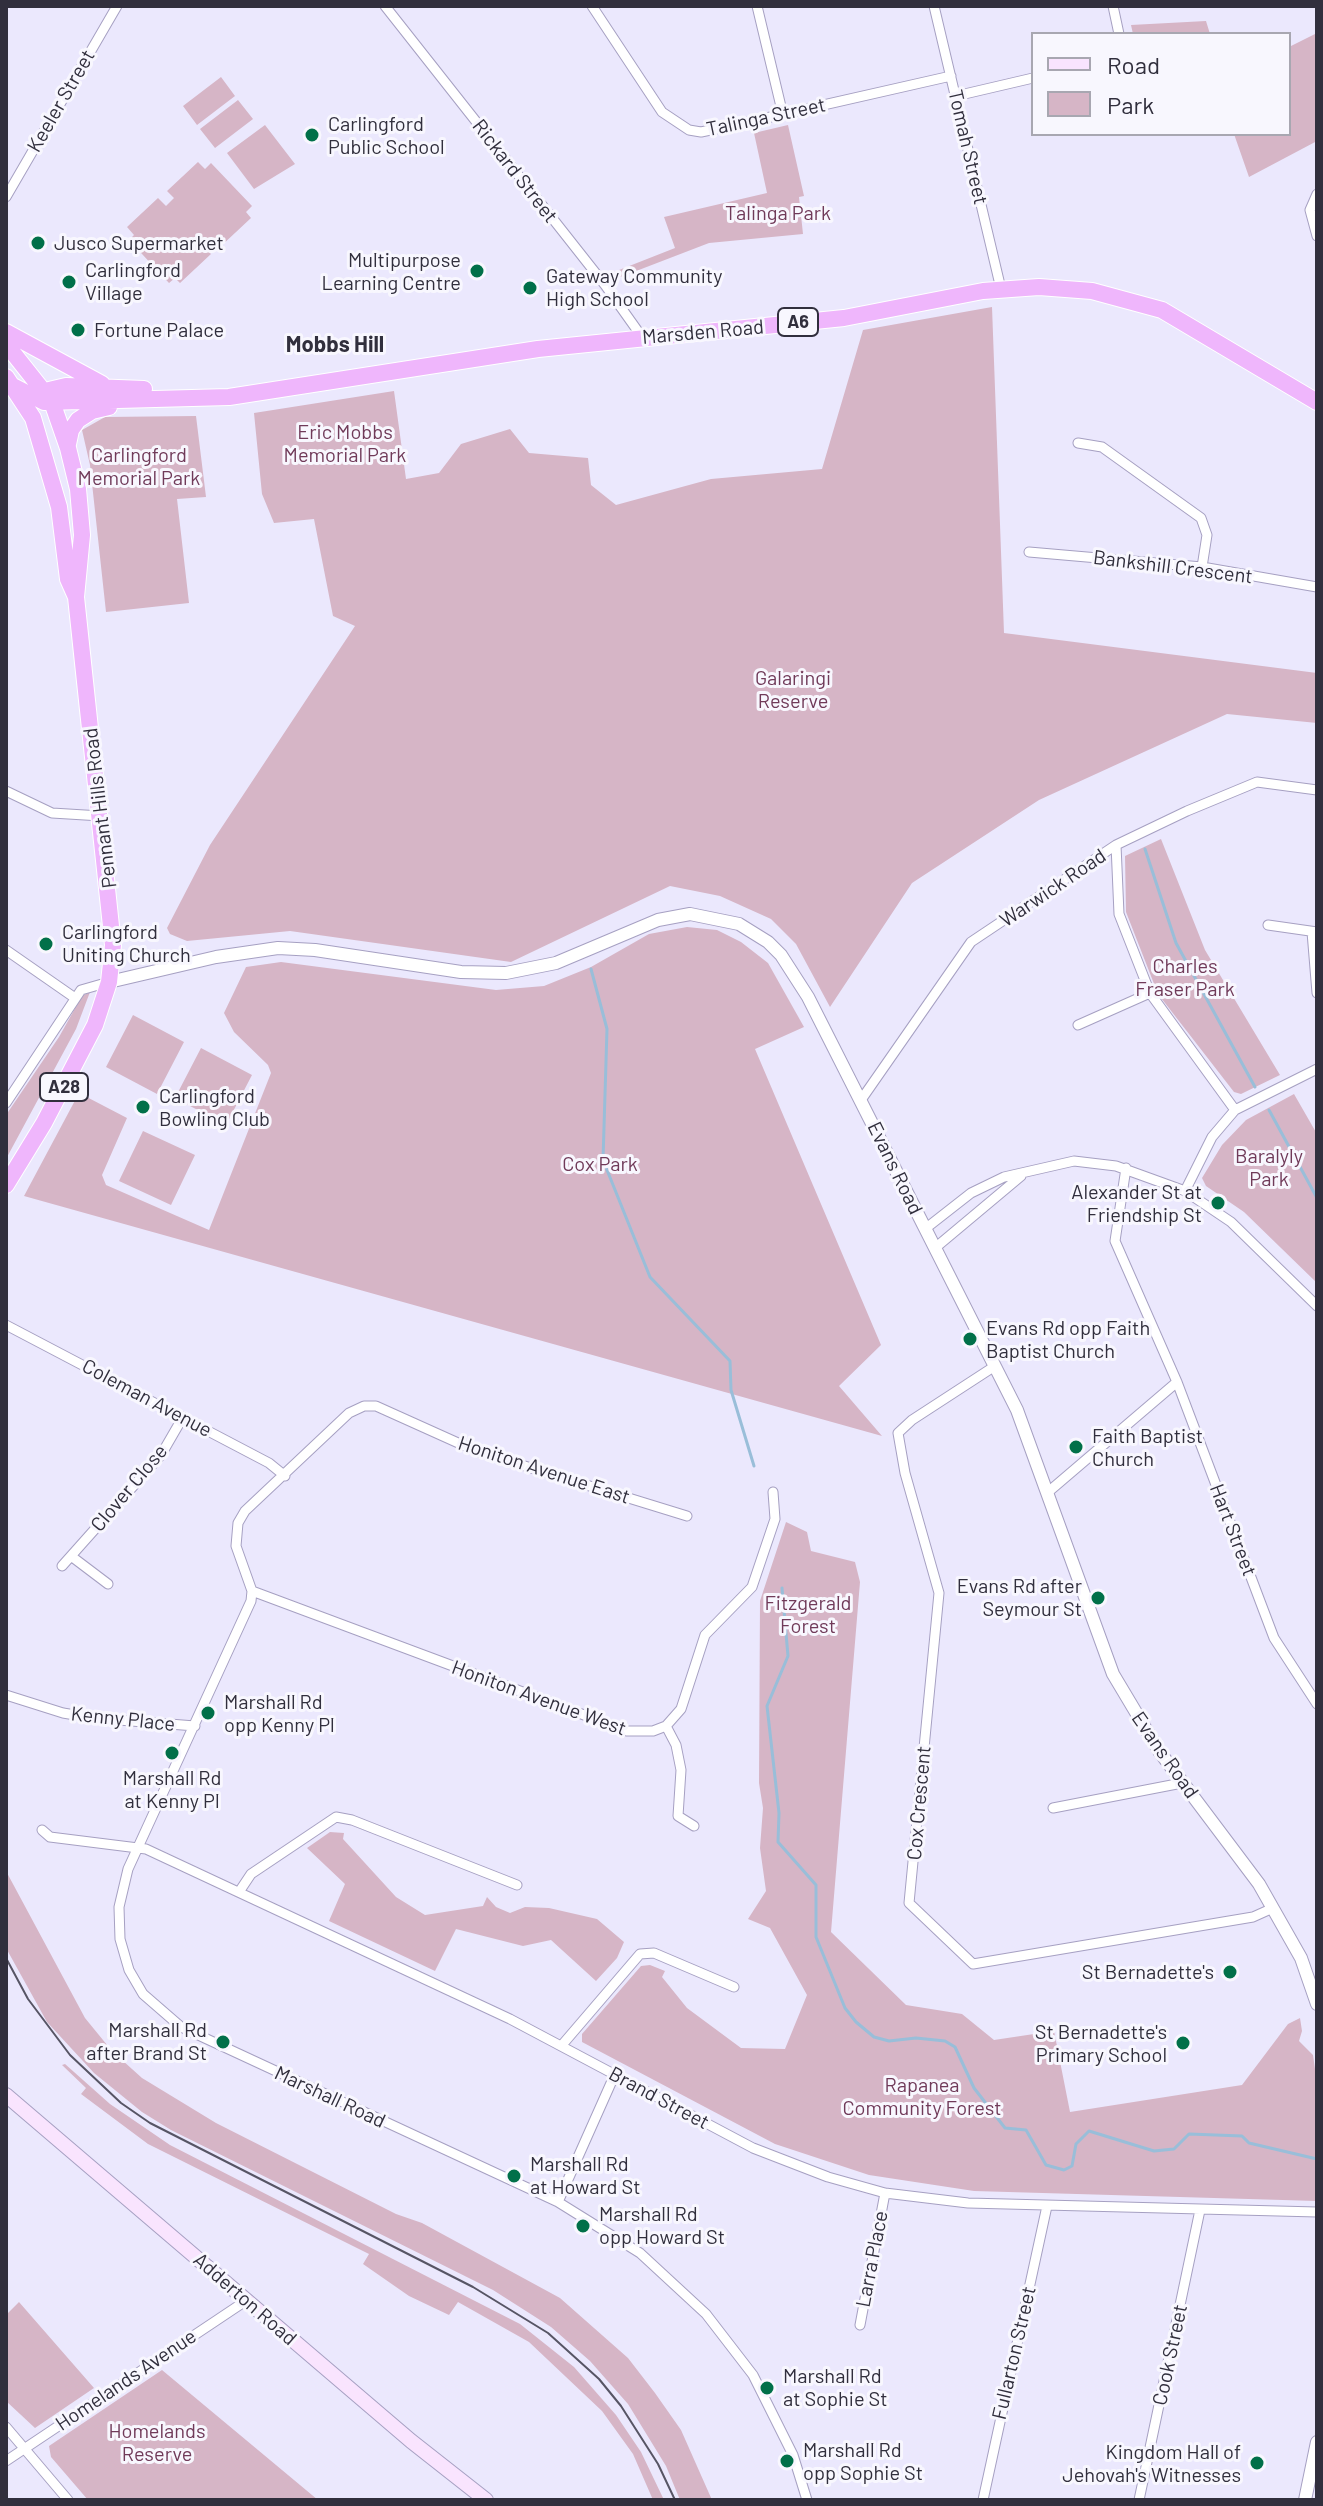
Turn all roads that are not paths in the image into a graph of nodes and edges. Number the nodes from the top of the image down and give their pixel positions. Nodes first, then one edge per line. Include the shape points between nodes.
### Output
1 (117, 6) edge
2 (385, 6) edge
3 (592, 6) edge
4 (757, 6) edge
5 (934, 6) edge
6 (1113, 6) edge
7 (1119, 32) edge
8 (951, 76) junction
9 (1031, 78) edge
10 (956, 96) junction
11 (783, 115) junction
12 (1317, 194) edge
13 (6, 197) edge
14 (1317, 236) edge
15 (1001, 289) junction
16 (6, 332) edge
17 (642, 337) junction
18 (6, 344) edge
19 (10, 382) edge
20 (107, 387) junction
21 (253, 391) junction
22 (45, 398) junction
23 (130, 400) junction
24 (1317, 402) edge
25 (1078, 443) dead end
26 (68, 448) junction
27 (57, 500) junction
28 (1029, 552) dead end
29 (1202, 567) junction
30 (1317, 587) edge
31 (76, 597) junction
32 (1317, 790) edge
33 (6, 791) edge
34 (101, 816) junction
35 (1116, 845) junction
36 (1268, 925) dead end
37 (1314, 932) edge
38 (6, 950) edge
39 (109, 982) junction
40 (1150, 993) junction
41 (1317, 993) edge
42 (75, 998) junction
43 (1078, 1025) dead end
44 (1317, 1069) edge
45 (861, 1100) junction
46 (6, 1103) edge
47 (1235, 1110) junction
48 (1126, 1168) junction
49 (1031, 1170) junction
50 (6, 1185) edge
51 (1185, 1191) junction
52 (925, 1229) junction
53 (935, 1248) junction
54 (1317, 1306) edge
55 (6, 1325) edge
56 (995, 1366) junction
57 (1177, 1382) junction
58 (183, 1417) junction
59 (285, 1476) junction
60 (773, 1492) dead end
61 (1047, 1493) junction
62 (687, 1516) dead end
63 (71, 1556) junction
64 (62, 1566) dead end
65 (108, 1584) dead end
66 (252, 1591) junction
67 (6, 1695) edge
68 (1317, 1704) edge
69 (195, 1726) junction
70 (666, 1726) junction
71 (1182, 1783) junction
72 (1053, 1808) dead end
73 (694, 1826) dead end
74 (42, 1830) dead end
75 (139, 1846) junction
76 (517, 1885) dead end
77 (239, 1892) junction
78 (1273, 1908) junction
79 (734, 1987) dead end
80 (1317, 2004) edge
81 (562, 2045) junction
82 (615, 2074) junction
83 (6, 2095) edge
84 (885, 2193) junction
85 (558, 2202) junction
86 (1047, 2206) junction
87 (1200, 2210) junction
88 (1317, 2212) edge
89 (247, 2300) junction
90 (860, 2325) dead end
91 (6, 2427) edge
92 (1317, 2442) edge
93 (26, 2447) junction
94 (6, 2461) edge
95 (68, 2500) edge
96 (486, 2500) edge
97 (807, 2500) edge
98 (983, 2500) edge
99 (1139, 2500) edge
100 (1305, 2500) edge

1 - 13 street, Keeler Street
2 - 17 street, Rickard Street
3 - 11 street, Talinga Street via 662,112 679,124 701,132
4 - 11 street
5 - 8 street, Tomah Street
6 - 7 street
8 - 10 street, Tomah Street
8 - 11 street, Talinga Street
9 - 10 street
10 - 15 street, Tomah Street
12 - 14 street via 1310,210
15 - 17 highway, Marsden Road / A6 via 844,318
15 - 24 highway, Marsden Road / A6 via 1092,291 1162,310
16 - 20 highway, A6
17 - 21 highway, Marsden Road / A6
18 - 22 highway, Pennant Hills Road / A28
19 - 22 highway
19 - 27 highway, Pennant Hills Road / A28 via 38,430
20 - 21 highway, Marsden Road / A6
20 - 22 highway, Marsden Road / A6 via 66,386
21 - 23 highway, Marsden Road / A6 via 229,397
22 - 23 highway, Marsden Road / A6
22 - 26 highway, Pennant Hills Road / A28
22 - 27 highway via 59,465
23 - 26 highway via 82,417 71,430
25 - 29 street via 1102,447 1201,518 1207,535
26 - 31 highway, Pennant Hills Road / A28 via 82,535
27 - 31 highway, Pennant Hills Road / A28 via 68,579
28 - 29 street, Bankshill Crescent
29 - 30 street, Bankshill Crescent
31 - 34 highway, Pennant Hills Road / A28
32 - 35 street, Warwick Road via 1257,782
33 - 34 street via 52,813
34 - 39 highway, Pennant Hills Road / A28 via 113,926
35 - 40 street via 1119,914
35 - 45 street, Warwick Road via 971,942
36 - 37 street
37 - 41 street
38 - 42 street
39 - 42 street via 86,987
39 - 45 street, Evans Road via 278,948 506,973 556,963 658,920 706,915 739,924 781,955
39 - 50 highway, Pennant Hills Road / A28 via 82,1051
40 - 43 street
40 - 47 street
42 - 46 street
44 - 47 street
45 - 52 street, Evans Road
47 - 51 street via 1212,1137
48 - 49 street via 1074,1161
48 - 51 street
48 - 57 street, Hart Street via 1115,1241
49 - 52 street via 988,1184
49 - 53 street
51 - 54 street via 1231,1222
52 - 53 street, Evans Road
53 - 56 street, Evans Road
55 - 58 street, Coleman Avenue
56 - 61 street, Evans Road
56 - 78 street, Cox Crescent via 898,1433 939,1593 909,1903 973,1964 1253,1917
57 - 61 street
57 - 68 street, Hart Street via 1274,1638
58 - 59 street, Coleman Avenue
58 - 63 street, Clover Close via 161,1455
59 - 62 street, Honiton Avenue East via 349,1413 376,1406 476,1451
59 - 66 street, Honiton Avenue East via 245,1511 235,1530
60 - 70 street via 775,1519 755,1582 741,1603 705,1635 687,1699
61 - 71 street, Evans Road via 1113,1674
63 - 64 street, Clover Close
63 - 65 street
66 - 69 street, Marshall Road
66 - 70 street, Honiton Avenue West via 627,1731 644,1733
67 - 69 street, Kenny Place via 63,1713
69 - 75 street, Marshall Road
70 - 73 street via 681,1770 678,1816
71 - 72 street
71 - 78 street, Evans Road
74 - 75 street, Brand Street via 50,1837
75 - 77 street, Brand Street
75 - 85 street, Marshall Road via 122,1888 120,1939 135,1982 167,2017 204,2039
76 - 77 street via 336,1817 251,1874
77 - 81 street, Brand Street
78 - 80 street, Evans Road via 1301,1958
79 - 81 street via 654,1953 640,1954
81 - 82 street, Brand Street
82 - 84 street, Brand Street via 753,2148
82 - 85 street
83 - 89 main road, Adderton Road
84 - 86 street, Brand Street
84 - 90 street, Larra Place
85 - 97 street, Marshall Road via 640,2253 721,2331 772,2408
86 - 87 street, Brand Street
86 - 98 street, Fullarton Street
87 - 88 street, Brand Street
87 - 99 street, Cook Street
89 - 93 street, Homelands Avenue
89 - 96 main road, Adderton Road
91 - 93 street
92 - 100 street
93 - 94 street, Homelands Avenue
93 - 95 street

